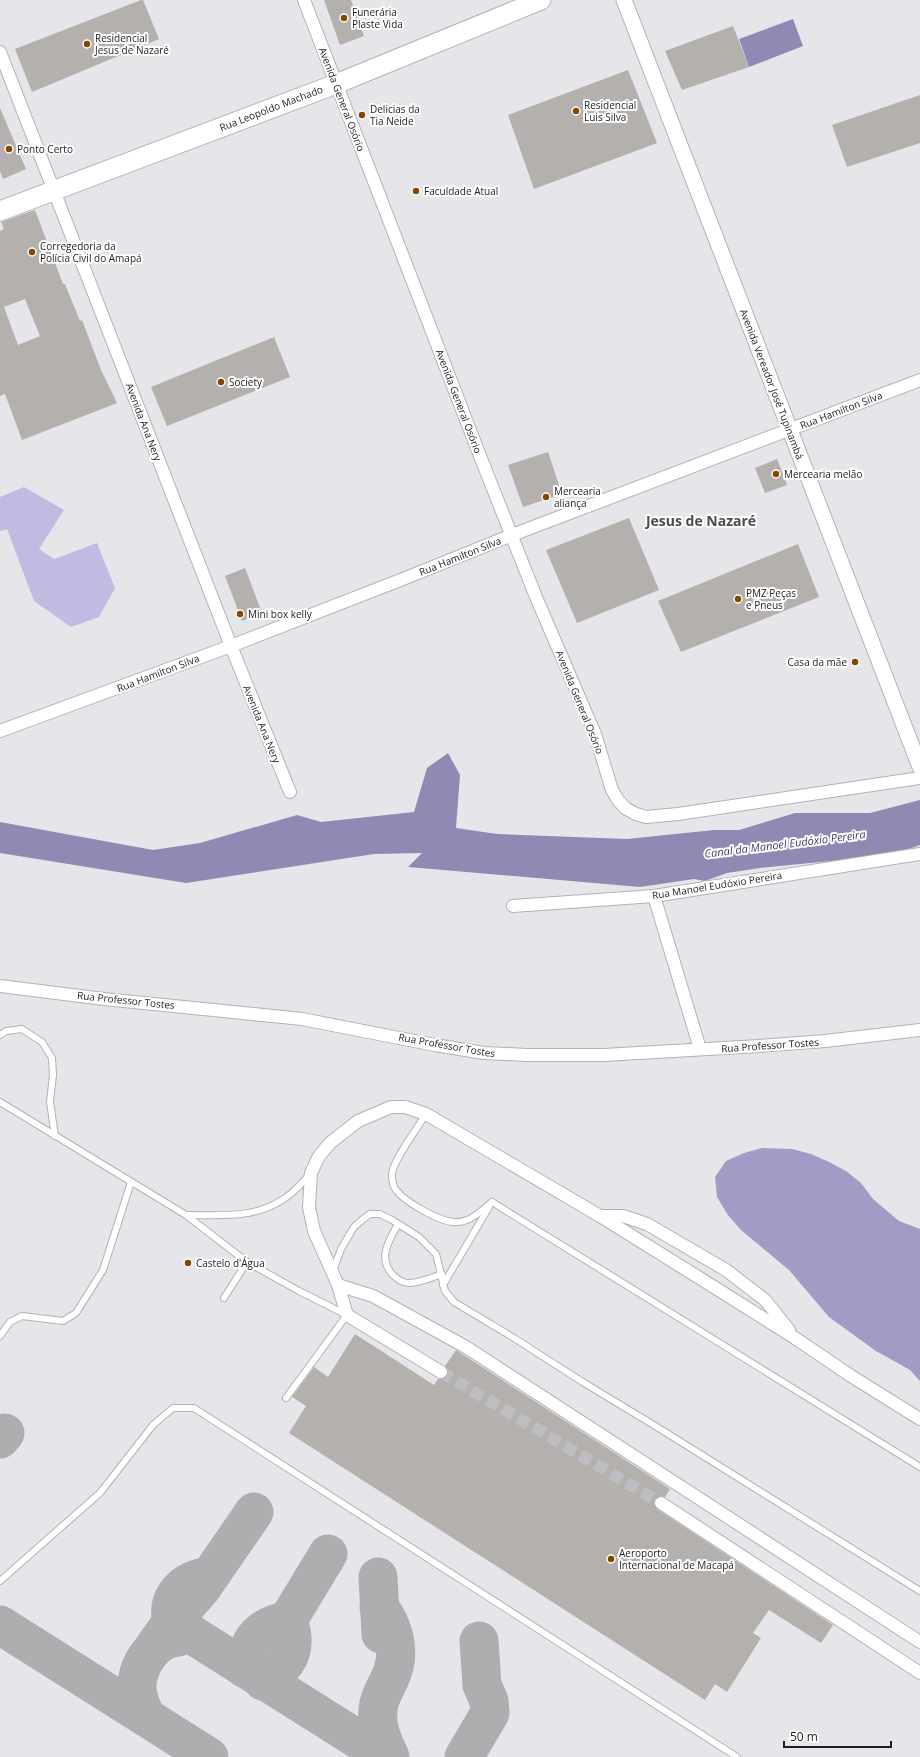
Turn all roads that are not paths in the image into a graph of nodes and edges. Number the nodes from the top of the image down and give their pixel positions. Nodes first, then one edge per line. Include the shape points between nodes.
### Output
1 (304, 0) edge
2 (541, 0) edge
3 (624, 0) edge
4 (0, 52) edge
5 (336, 84) junction
6 (54, 190) junction
7 (0, 211) edge
8 (920, 380) edge
9 (790, 430) junction
10 (512, 535) junction
11 (231, 646) junction
12 (0, 731) edge
13 (920, 767) edge
14 (920, 778) edge
15 (290, 792) dead end
16 (920, 854) edge
17 (654, 896) junction
18 (513, 906) dead end
19 (0, 986) edge
20 (920, 1030) edge
21 (0, 1035) edge
22 (700, 1049) junction
23 (0, 1102) edge
24 (426, 1114) junction
25 (55, 1136) junction
26 (311, 1173) junction
27 (131, 1182) junction
28 (492, 1202) junction
29 (186, 1215) junction
30 (600, 1216) junction
31 (398, 1224) junction
32 (247, 1262) junction
33 (333, 1272) junction
34 (442, 1274) junction
35 (338, 1285) junction
36 (443, 1285) junction
37 (224, 1298) dead end
38 (347, 1315) junction
39 (0, 1336) edge
40 (795, 1338) junction
41 (441, 1372) tunnel mouth
42 (286, 1398) dead end
43 (920, 1419) edge
44 (920, 1467) edge
45 (661, 1503) tunnel mouth
46 (0, 1581) edge
47 (920, 1591) edge
48 (920, 1642) edge
49 (920, 1673) edge
50 (737, 1757) edge

1 - 5 street, Avenida General Osório
2 - 5 main road, Rua Leopoldo Machado
3 - 9 street, Avenida Vereador José Tupinambá
4 - 6 street, Avenida Ana Nery
5 - 6 main road, Rua Leopoldo Machado
5 - 10 street, Avenida General Osório
6 - 7 main road, Rua Leopoldo Machado
6 - 11 street, Avenida Ana Nery
8 - 9 street, Rua Hamilton Silva
9 - 10 street, Rua Hamilton Silva
9 - 13 street, Avenida Vereador José Tupinambá
10 - 11 street, Rua Hamilton Silva
10 - 14 street, Avenida General Osório via 595,734 612,790 624,808 646,817 678,814
11 - 12 street, Rua Hamilton Silva
11 - 15 street, Avenida Ana Nery
16 - 17 street, Rua Manoel Eudóxio Pereira
17 - 18 street, Rua Manoel Eudóxio Pereira
17 - 22 street
19 - 22 street, Rua Professor Tostes via 302,1019 484,1053 604,1056
20 - 22 street, Rua Professor Tostes via 826,1041
21 - 25 lane via 6,1031 22,1029 42,1042 52,1058 50,1102
23 - 25 lane
24 - 26 street via 405,1107 391,1107 358,1121 330,1143 319,1156
24 - 28 lane via 395,1162 391,1174 396,1189 428,1213 455,1222 477,1215
24 - 30 street
25 - 27 lane
26 - 29 lane via 283,1200 256,1212 239,1215
26 - 33 street via 309,1207 314,1231
27 - 29 lane
27 - 39 lane via 103,1270 76,1313 63,1321 22,1316 10,1322
28 - 36 lane
28 - 44 lane
29 - 32 lane
30 - 40 street
30 - 40 street via 623,1216 647,1224 726,1270 765,1300
31 - 33 lane via 380,1214 370,1214 354,1228 341,1249
31 - 34 lane via 418,1237 436,1254
31 - 34 lane via 384,1258 389,1270 398,1280 406,1283 419,1282
32 - 37 lane
32 - 38 lane
33 - 35 street
34 - 36 lane
35 - 38 street
35 - 48 street via 373,1296 466,1347
36 - 47 lane via 448,1297 454,1302
38 - 41 street
38 - 42 lane
40 - 43 street
45 - 49 street
46 - 50 lane via 100,1493 153,1425 173,1408 194,1408

